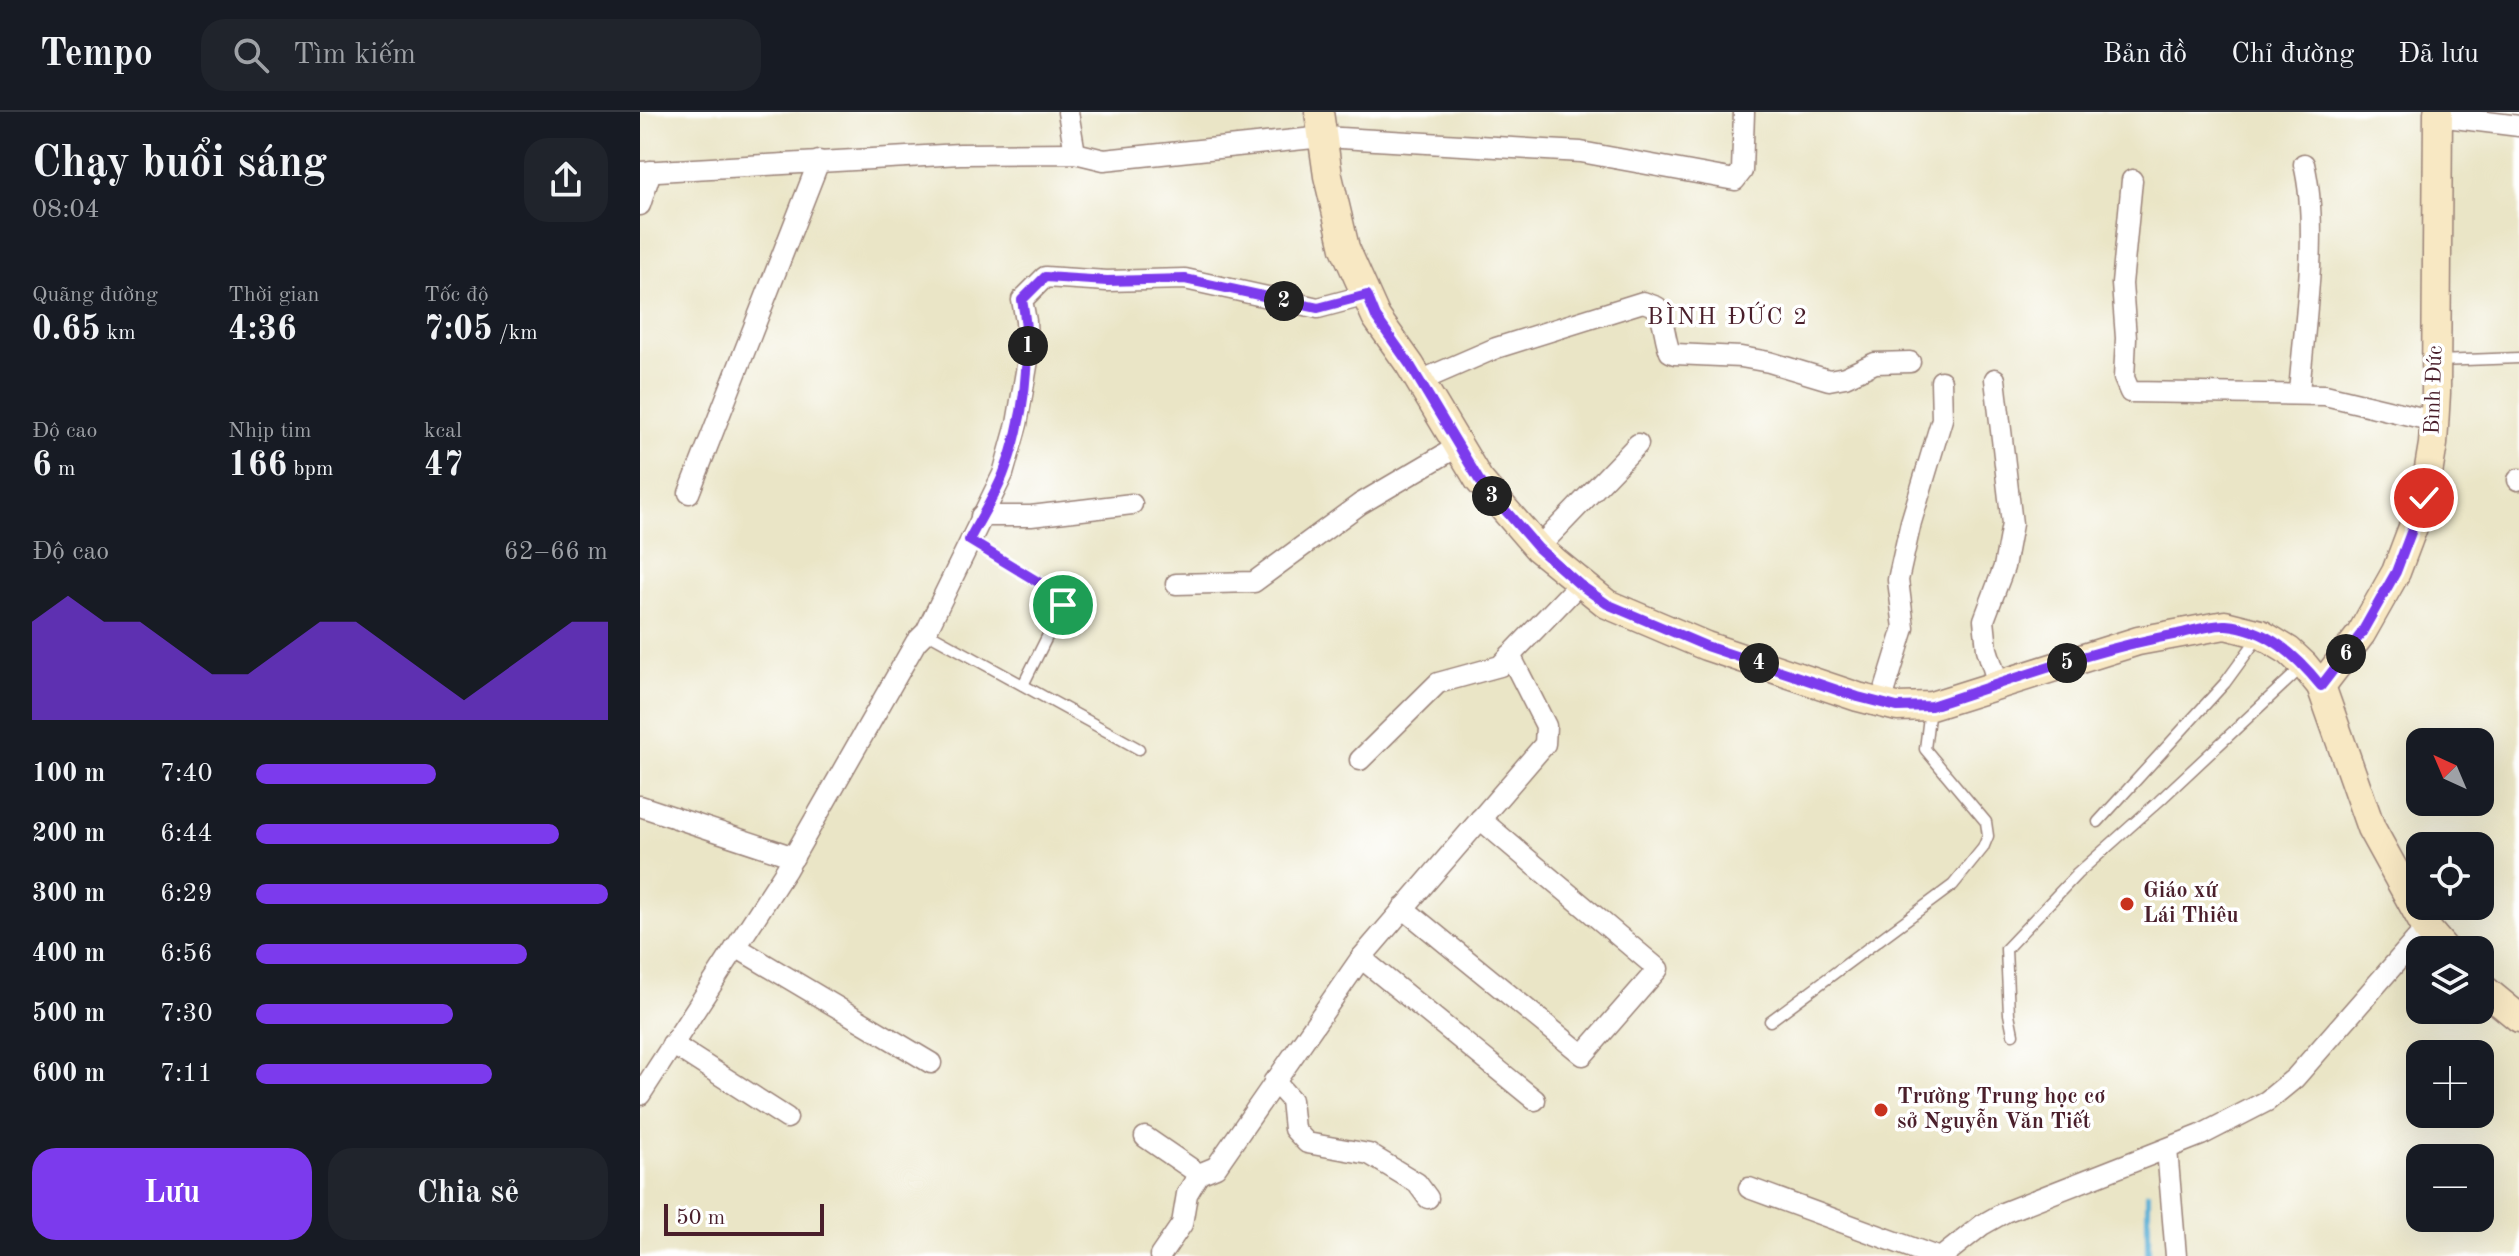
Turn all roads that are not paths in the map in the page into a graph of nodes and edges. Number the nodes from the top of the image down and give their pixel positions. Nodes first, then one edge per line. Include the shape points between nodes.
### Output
1 (1068, 112) edge
2 (1744, 112) edge
3 (2438, 114) edge
4 (1321, 125) edge
5 (2519, 126) edge
6 (1075, 153) junction
7 (819, 161) junction
8 (2304, 164) dead end
9 (645, 172) edge
10 (2132, 180) dead end
11 (640, 205) edge
12 (1367, 295) junction
13 (2519, 358) edge
14 (2436, 361) junction
15 (1910, 362) dead end
16 (1995, 379) dead end
17 (1420, 381) junction
18 (1941, 381) dead end
19 (2299, 393) junction
20 (2434, 421) junction
21 (1638, 444) dead end
22 (1457, 447) junction
23 (689, 493) dead end
24 (1132, 504) dead end
25 (981, 516) junction
26 (969, 540) junction
27 (1538, 548) junction
28 (1176, 584) dead end
29 (1579, 584) junction
30 (926, 632) junction
31 (2261, 634) junction
32 (1510, 655) junction
33 (2312, 676) junction
34 (1998, 684) junction
35 (1023, 685) junction
36 (1881, 703) junction
37 (1931, 706) junction
38 (1139, 749) dead end
39 (1360, 760) dead end
40 (640, 806) edge
41 (1480, 819) junction
42 (2098, 822) dead end
43 (794, 857) junction
44 (1403, 908) junction
45 (2426, 928) junction
46 (2433, 936) edge
47 (736, 947) junction
48 (1361, 958) junction
49 (2494, 997) edge
50 (2519, 1018) edge
51 (1770, 1021) dead end
52 (2013, 1034) dead end
53 (672, 1044) junction
54 (931, 1063) dead end
55 (1274, 1081) junction
56 (640, 1095) edge
57 (1535, 1100) dead end
58 (787, 1118) dead end
59 (1145, 1137) dead end
60 (2167, 1149) junction
61 (1199, 1174) junction
62 (1749, 1188) dead end
63 (1428, 1198) dead end
64 (1160, 1256) edge
65 (1934, 1256) edge
66 (1943, 1256) edge
67 (2176, 1256) edge

1 - 6 street
2 - 4 street via 1742,171 1735,180 1581,152
3 - 5 street
3 - 14 street, Bình Đức
4 - 6 street via 1104,160
4 - 12 street via 1345,248
6 - 7 street
7 - 9 street
7 - 23 street
8 - 19 street via 2310,257
9 - 11 street
10 - 19 street via 2122,284 2124,378 2130,392
12 - 17 street
12 - 25 street via 1318,308 1185,279 1045,277 1022,300 1028,360 1017,424 1003,474
13 - 14 lane
14 - 20 street, Bình Đức
15 - 17 street via 1875,363 1829,380 1741,357 1675,354 1668,346 1662,315 1643,302 1496,348
16 - 34 street via 2012,524 2004,567 1984,620
17 - 22 street
18 - 36 street via 1942,419 1898,580 1904,628
19 - 20 street
20 - 33 street, Bình Đức via 2424,498 2396,572 2361,634
21 - 27 street
22 - 27 street
22 - 28 street via 1360,504 1254,582
24 - 25 street
25 - 26 street
26 - 30 street
26 - 35 lane via 1058,594 1063,605
27 - 29 street
29 - 32 street
29 - 36 street via 1607,604 1706,646
30 - 35 lane
30 - 43 street
31 - 33 street via 2289,651
31 - 34 street via 2225,625 2138,641
31 - 42 lane via 2225,683
32 - 39 street via 1500,666 1438,683
32 - 41 street via 1546,726 1545,744
33 - 45 street via 2371,828
33 - 52 lane via 2077,874 2006,949
34 - 37 street
35 - 38 lane
36 - 37 street
37 - 51 lane via 1925,749 1986,822 1983,848 1953,885
40 - 43 street
41 - 44 street
41 - 44 street via 1658,969 1583,1055
43 - 47 street
44 - 48 street
45 - 46 street
45 - 60 street via 2295,1078 2267,1101
47 - 53 street
47 - 54 street
48 - 55 street
48 - 57 street
49 - 50 street
53 - 56 street
53 - 58 street
55 - 61 street via 1216,1167
55 - 63 street via 1291,1100 1294,1129 1307,1143 1369,1154 1417,1183
59 - 61 street
60 - 66 street via 2005,1212
60 - 67 street
61 - 64 street via 1187,1194 1182,1224
62 - 65 street

